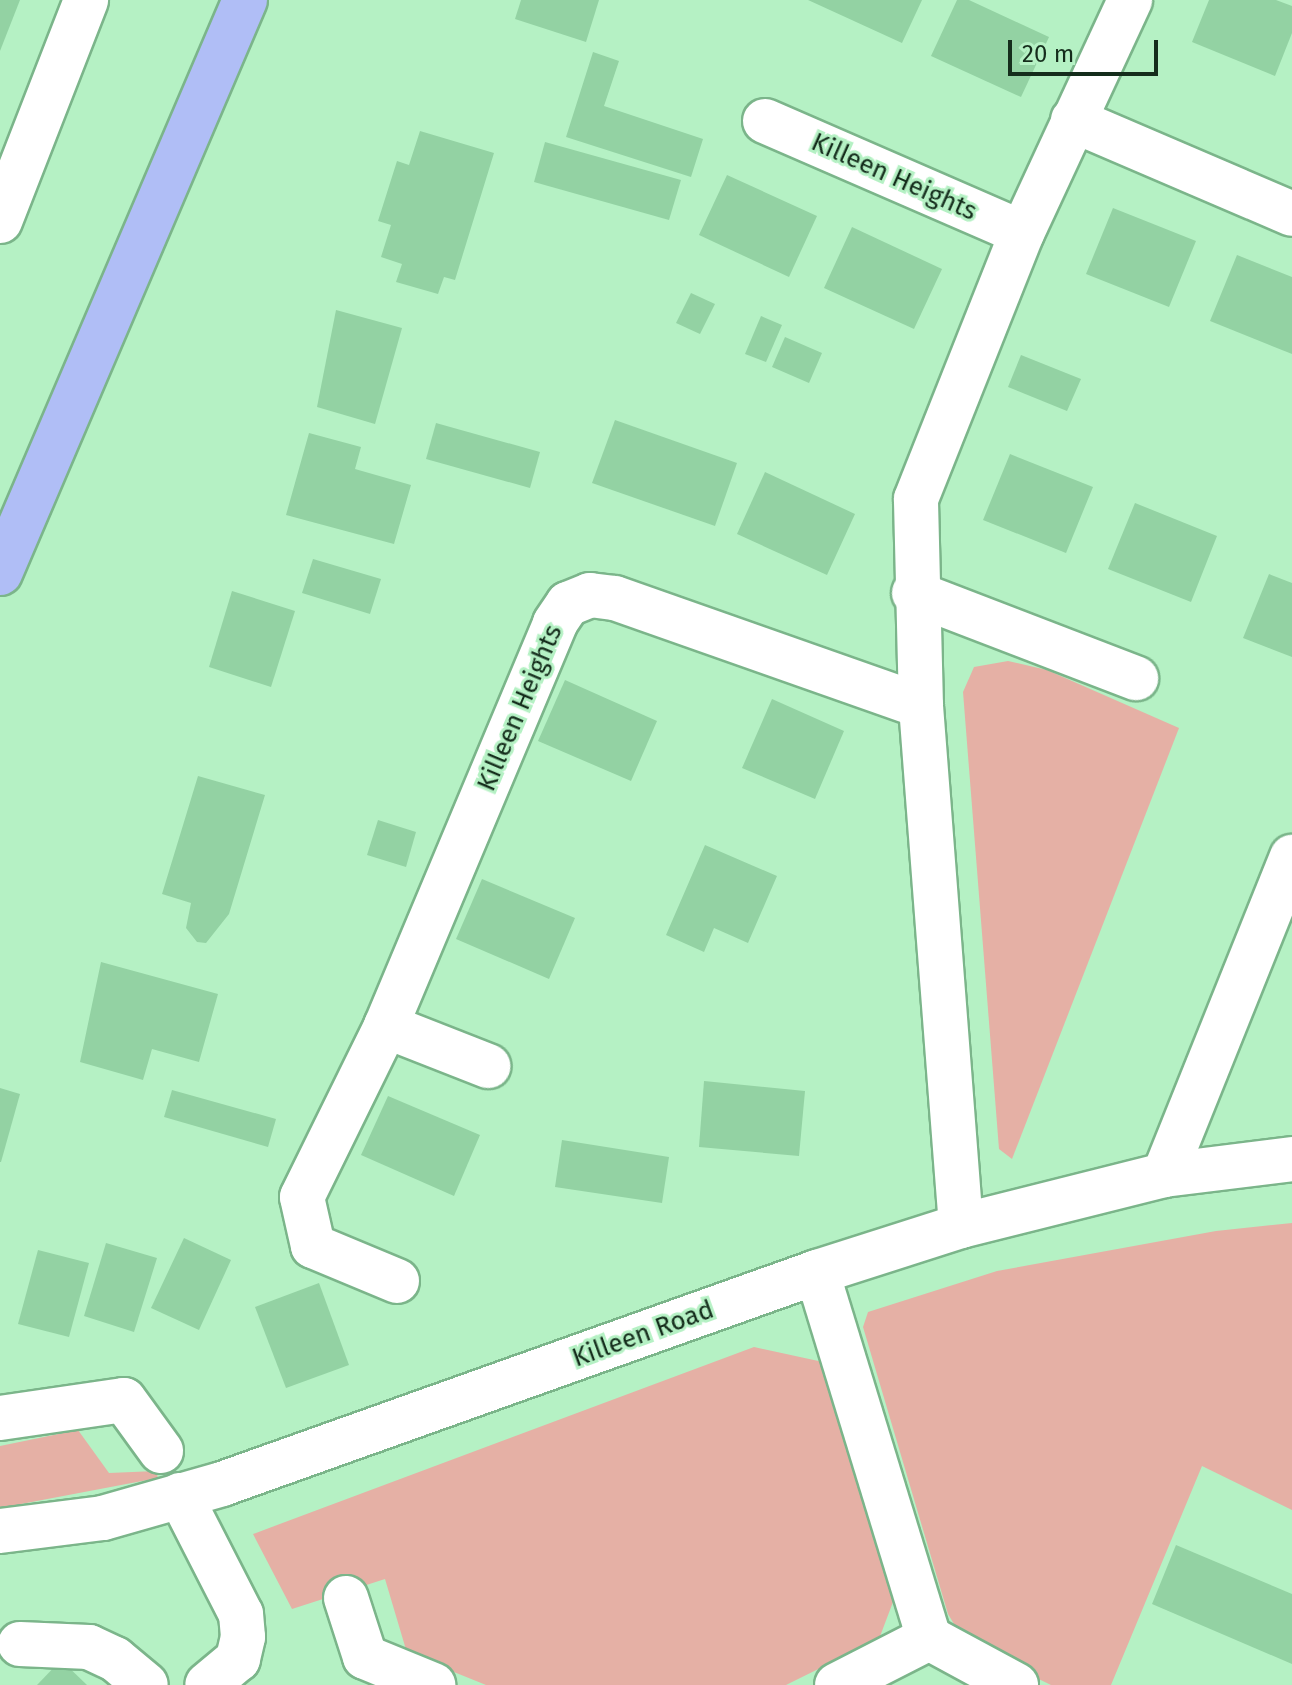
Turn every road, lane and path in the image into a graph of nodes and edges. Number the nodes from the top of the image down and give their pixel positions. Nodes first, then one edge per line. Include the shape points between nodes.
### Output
1 (86, 0) edge
2 (245, 0) edge
3 (1130, 0) edge
4 (1073, 120) junction
5 (765, 121) dead end
6 (1292, 214) edge
7 (0, 221) edge
8 (1022, 233) junction
9 (0, 573) edge
10 (914, 593) junction
11 (1136, 678) dead end
12 (921, 706) junction
13 (1292, 857) edge
14 (386, 1026) junction
15 (488, 1066) dead end
16 (1292, 1159) edge
17 (1164, 1175) junction
18 (961, 1226) junction
19 (817, 1272) junction
20 (397, 1281) dead end
21 (0, 1418) edge
22 (161, 1451) dead end
23 (180, 1495) junction
24 (0, 1531) edge
25 (346, 1598) dead end
26 (929, 1638) junction
27 (20, 1644) dead end
28 (429, 1684) edge
29 (146, 1685) edge
30 (207, 1685) edge
31 (837, 1685) edge
32 (1016, 1685) edge

1 - 7 street
2 - 9 main road
3 - 4 street
4 - 6 street
4 - 8 street
5 - 8 street, Killeen Heights
8 - 10 street via 916,499
10 - 11 street
10 - 12 street
12 - 14 street, Killeen Heights via 615,598 578,598 555,623
12 - 18 street
13 - 17 street
14 - 15 street
14 - 20 street, Killeen Heights via 302,1197 313,1246
16 - 17 street, Killeen Road
17 - 18 street, Killeen Road
18 - 19 street, Killeen Road
19 - 23 street, Killeen Road
19 - 26 street
21 - 22 street via 124,1400
23 - 24 street, Killeen Road via 103,1518
23 - 30 street via 241,1614 238,1659
25 - 28 street via 365,1657
26 - 31 street
26 - 32 street
27 - 29 street via 89,1647 115,1659

